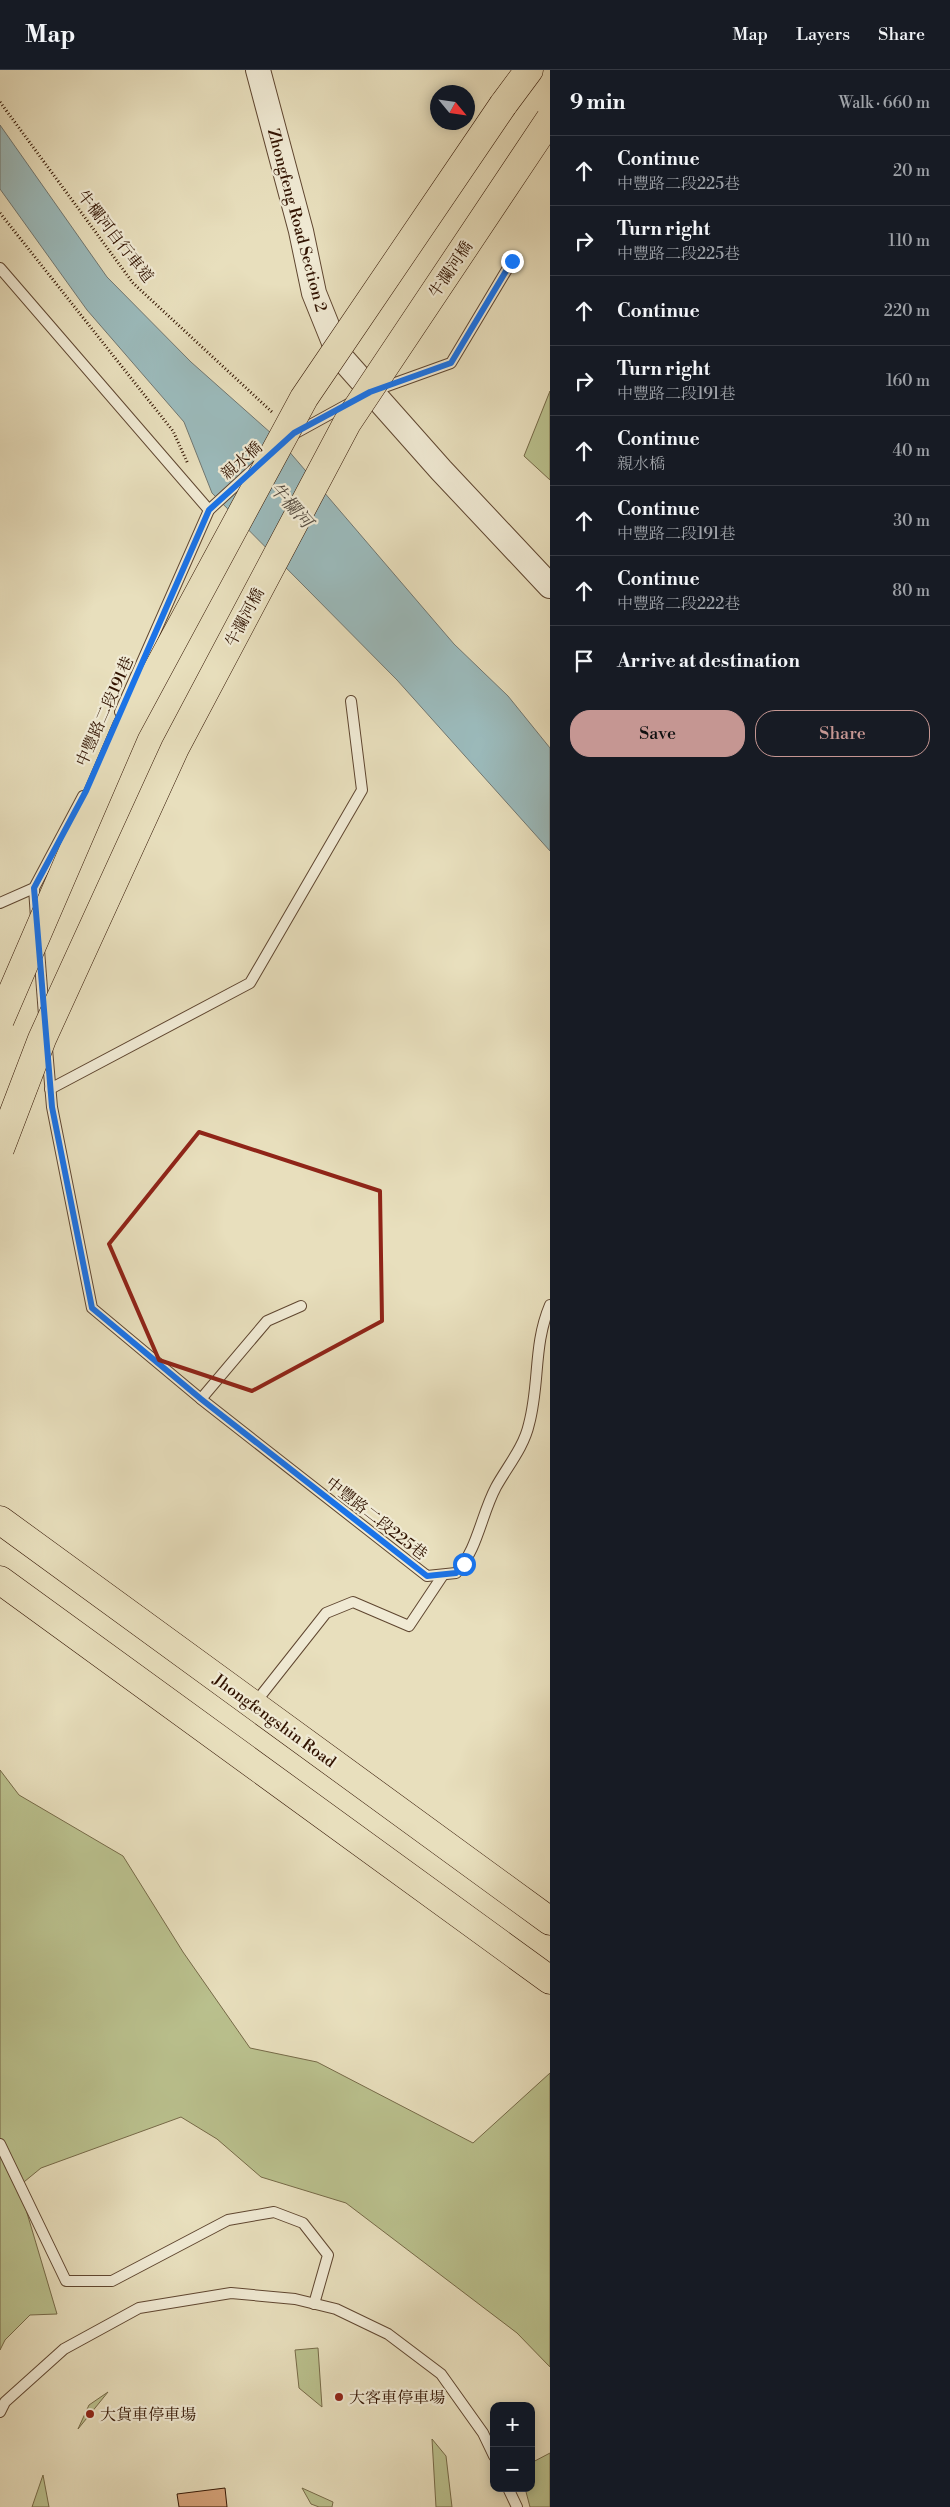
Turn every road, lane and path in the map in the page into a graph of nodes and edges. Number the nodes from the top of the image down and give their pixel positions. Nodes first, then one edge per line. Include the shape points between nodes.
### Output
1 (258, 70) edge
2 (530, 70) edge
3 (0, 102) edge
4 (550, 119) edge
5 (0, 213) edge
6 (512, 261) dead end
7 (0, 268) edge
8 (370, 392) junction
9 (292, 435) junction
10 (189, 466) dead end
11 (209, 510) junction
12 (550, 586) edge
13 (351, 701) dead end
14 (118, 718) dead end
15 (90, 782) dead end
16 (34, 888) junction
17 (0, 903) edge
18 (0, 1020) edge
19 (50, 1089) junction
20 (0, 1149) edge
21 (550, 1305) edge
22 (301, 1306) dead end
23 (201, 1399) junction
24 (0, 1520) edge
25 (443, 1576) junction
26 (0, 1580) edge
27 (254, 1704) junction
28 (550, 1921) edge
29 (550, 1980) edge
30 (0, 2144) edge
31 (314, 2304) junction
32 (0, 2412) edge
33 (490, 2448) edge
34 (510, 2492) edge
35 (517, 2507) edge

1 - 8 street, Zhongfeng Road Section 2 via 314,293 339,355
2 - 18 main road, bridge via 304,398 126,728
3 - 9 path, 牛欄河自行車道 via 133,283
4 - 20 main road, 牛瀾河橋, bridge via 347,423 175,748 42,1039
5 - 10 path via 173,431
6 - 8 lane via 451,363
7 - 11 lane
8 - 9 lane
8 - 12 street, Zhongfeng Road Section 2
9 - 11 lane, 親水橋, bridge
11 - 14 lane, 中豐路二段191巷
13 - 19 lane via 362,790 250,983
15 - 16 lane, 中豐路二段191巷
16 - 17 lane
16 - 19 lane, 中豐路二段225巷
19 - 23 lane, 中豐路二段225巷 via 92,1308
21 - 25 lane via 538,1346 530,1422 525,1438 495,1489 464,1564 456,1573
22 - 23 lane via 266,1321
23 - 25 lane, 中豐路二段225巷 via 427,1576
24 - 27 main road, Jhongfengshin Road
25 - 27 lane via 409,1626 353,1602 326,1613
26 - 29 main road
27 - 28 main road, Jhongfengshin Road
30 - 31 lane via 66,2281 112,2281 228,2220 274,2212 303,2223 328,2255
31 - 32 lane via 231,2293 139,2308 64,2348 5,2402
31 - 33 lane via 336,2309 388,2334 441,2374
34 - 35 lane

